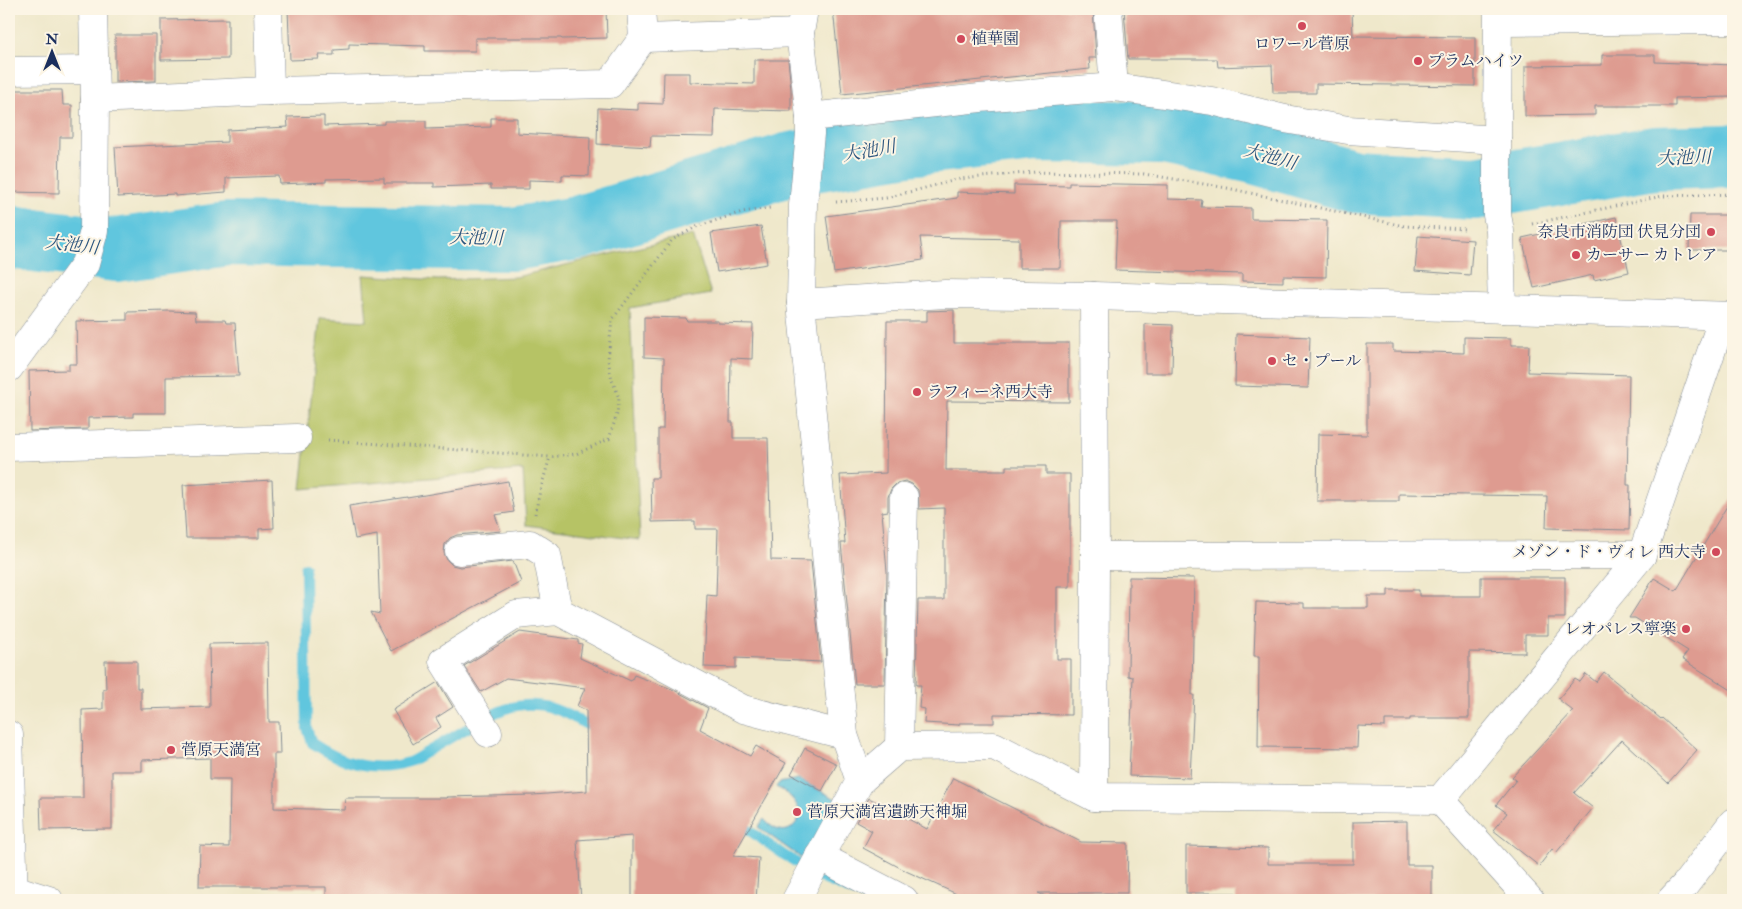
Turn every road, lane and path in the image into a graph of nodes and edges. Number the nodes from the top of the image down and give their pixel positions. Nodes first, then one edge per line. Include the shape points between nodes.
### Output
1 (93, 9) edge
2 (268, 9) edge
3 (641, 9) edge
4 (1108, 9) edge
5 (1499, 16) edge
6 (1716, 16) edge
7 (802, 21) edge
8 (643, 38) junction
9 (94, 70) junction
10 (9, 71) edge
11 (1114, 87) junction
12 (270, 91) junction
13 (95, 98) junction
14 (810, 126) junction
15 (1497, 140) junction
16 (1733, 194) edge
17 (803, 197) junction
18 (1499, 223) junction
19 (1094, 296) junction
20 (801, 302) junction
21 (1502, 309) junction
22 (1728, 316) edge
23 (9, 368) edge
24 (297, 438) joint
25 (9, 447) edge
26 (550, 457) junction
27 (904, 497) dead end
28 (534, 518) dead end
29 (459, 551) dead end
30 (1642, 555) junction
31 (1095, 556) junction
32 (558, 611) junction
33 (483, 725) dead end
34 (9, 735) edge
35 (844, 735) junction
36 (899, 747) junction
37 (860, 781) junction
38 (1094, 797) junction
39 (1440, 800) junction
40 (1733, 822) edge
41 (814, 866) junction
42 (12, 893) edge
43 (49, 900) edge
44 (796, 900) edge
45 (904, 900) edge
46 (1530, 900) edge
47 (1671, 900) edge

1 - 9 street
2 - 12 street
3 - 8 street
4 - 11 street
5 - 6 street
5 - 15 street
7 - 8 street
7 - 14 street
8 - 12 street via 610,84
9 - 10 street
9 - 13 street
11 - 14 street via 980,98
11 - 15 street via 1212,101 1348,130
12 - 13 street
13 - 23 street via 94,231 85,264
14 - 17 street
15 - 18 street
16 - 18 path via 1662,196
17 - 18 path via 886,198 960,179 1036,172 1144,174 1227,188 1404,226
17 - 20 street
17 - 26 path via 696,227 672,240 612,320 608,360 619,398 609,439 576,454
18 - 21 street
19 - 20 street via 946,294
19 - 21 street
19 - 31 street
20 - 35 street
21 - 22 street
22 - 30 street
24 - 25 street
24 - 26 path
26 - 28 path
27 - 36 street
29 - 32 street via 530,544 547,554
30 - 31 street
30 - 39 street
31 - 38 street
32 - 33 street via 516,615 443,661
32 - 35 street via 743,709
34 - 42 street
35 - 37 street
36 - 37 street
36 - 38 street via 994,746
37 - 41 street
38 - 39 street
39 - 46 street
40 - 47 street
41 - 44 street
41 - 45 street
42 - 43 street

